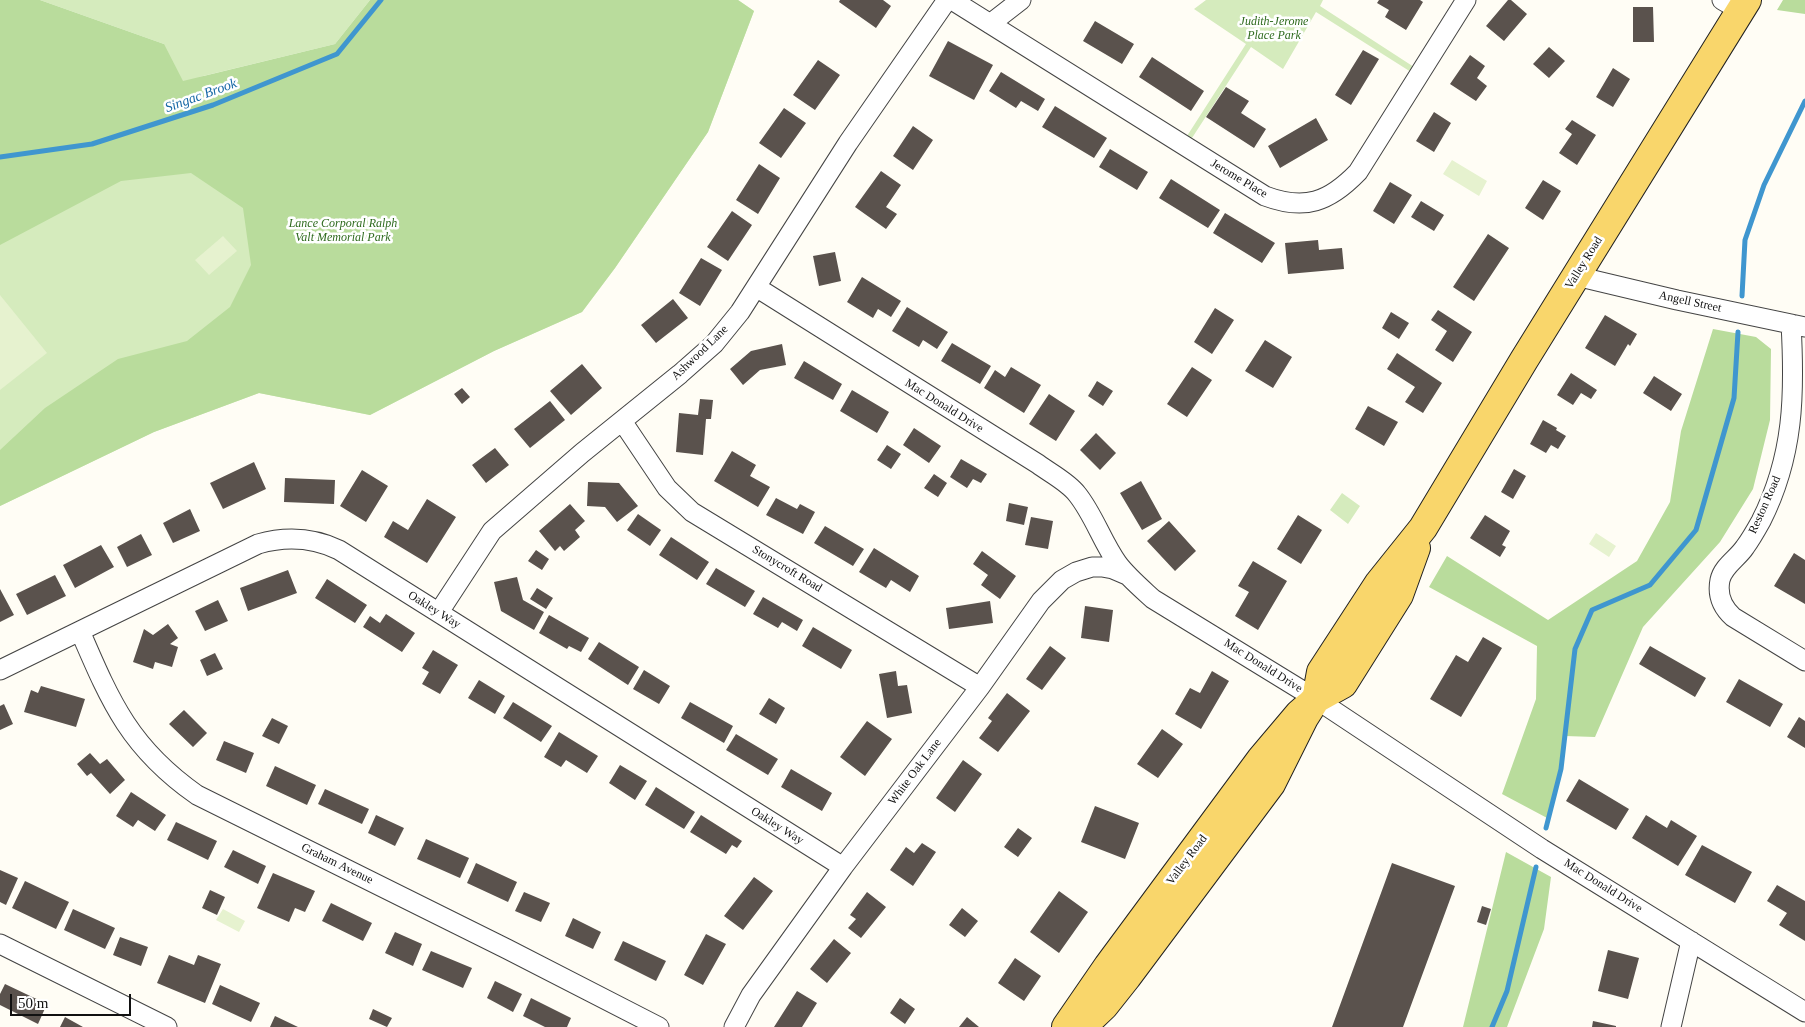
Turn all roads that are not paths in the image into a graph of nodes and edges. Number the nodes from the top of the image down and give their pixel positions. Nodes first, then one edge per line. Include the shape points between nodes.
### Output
1 (947, 0) edge
2 (952, 0) edge
3 (1021, 0) edge
4 (1466, 0) edge
5 (1737, 4) edge
6 (990, 24) junction
7 (1576, 276) junction
8 (756, 287) junction
9 (1798, 325) edge
10 (622, 421) junction
11 (1128, 576) junction
12 (438, 612) junction
13 (80, 631) junction
14 (1805, 661) edge
15 (0, 670) edge
16 (980, 687) junction
17 (1316, 699) junction
18 (843, 868) junction
19 (1691, 941) junction
20 (0, 944) edge
21 (1805, 1012) edge
22 (167, 1027) edge
23 (659, 1027) edge
24 (734, 1027) edge
25 (1066, 1027) edge
26 (1082, 1027) edge
27 (1671, 1027) edge

1 - 8 street, Ashwood Lane via 848,144
2 - 6 street, Jerome Place
3 - 6 street
4 - 6 street, Jerome Place via 1358,172 1329,197 1300,204 1282,203 1265,196
5 - 7 main road, Valley Road
7 - 9 street, Angell Street
7 - 17 main road, Valley Road via 1423,528 1379,583 1321,672
8 - 10 street, Ashwood Lane via 714,344
8 - 11 street, Mac Donald Drive via 1061,480 1077,493
9 - 14 street, Reston Road via 1790,427 1784,460 1761,521 1745,548 1726,569 1719,589 1720,601 1733,618
10 - 12 street, Ashwood Lane via 492,531
10 - 16 street, Stonycroft Road via 667,488 692,512
11 - 16 street, White Oak Lane via 1113,569 1092,568 1062,580 1042,601
11 - 17 street, Mac Donald Drive via 1153,599
12 - 13 street, Oakley Way via 339,550 305,538 285,538 258,544
12 - 18 street, Oakley Way
13 - 15 street, Oakley Way
13 - 23 street, Graham Avenue via 116,711 133,736 174,779 197,794
16 - 18 street, White Oak Lane
17 - 19 street, Mac Donald Drive via 1542,849
17 - 25 main road, Valley Road via 1261,759
17 - 26 main road, Valley Road via 1271,784 1122,983
18 - 24 street, White Oak Lane via 750,994
19 - 21 street, Mac Donald Drive
19 - 27 street
20 - 22 street

